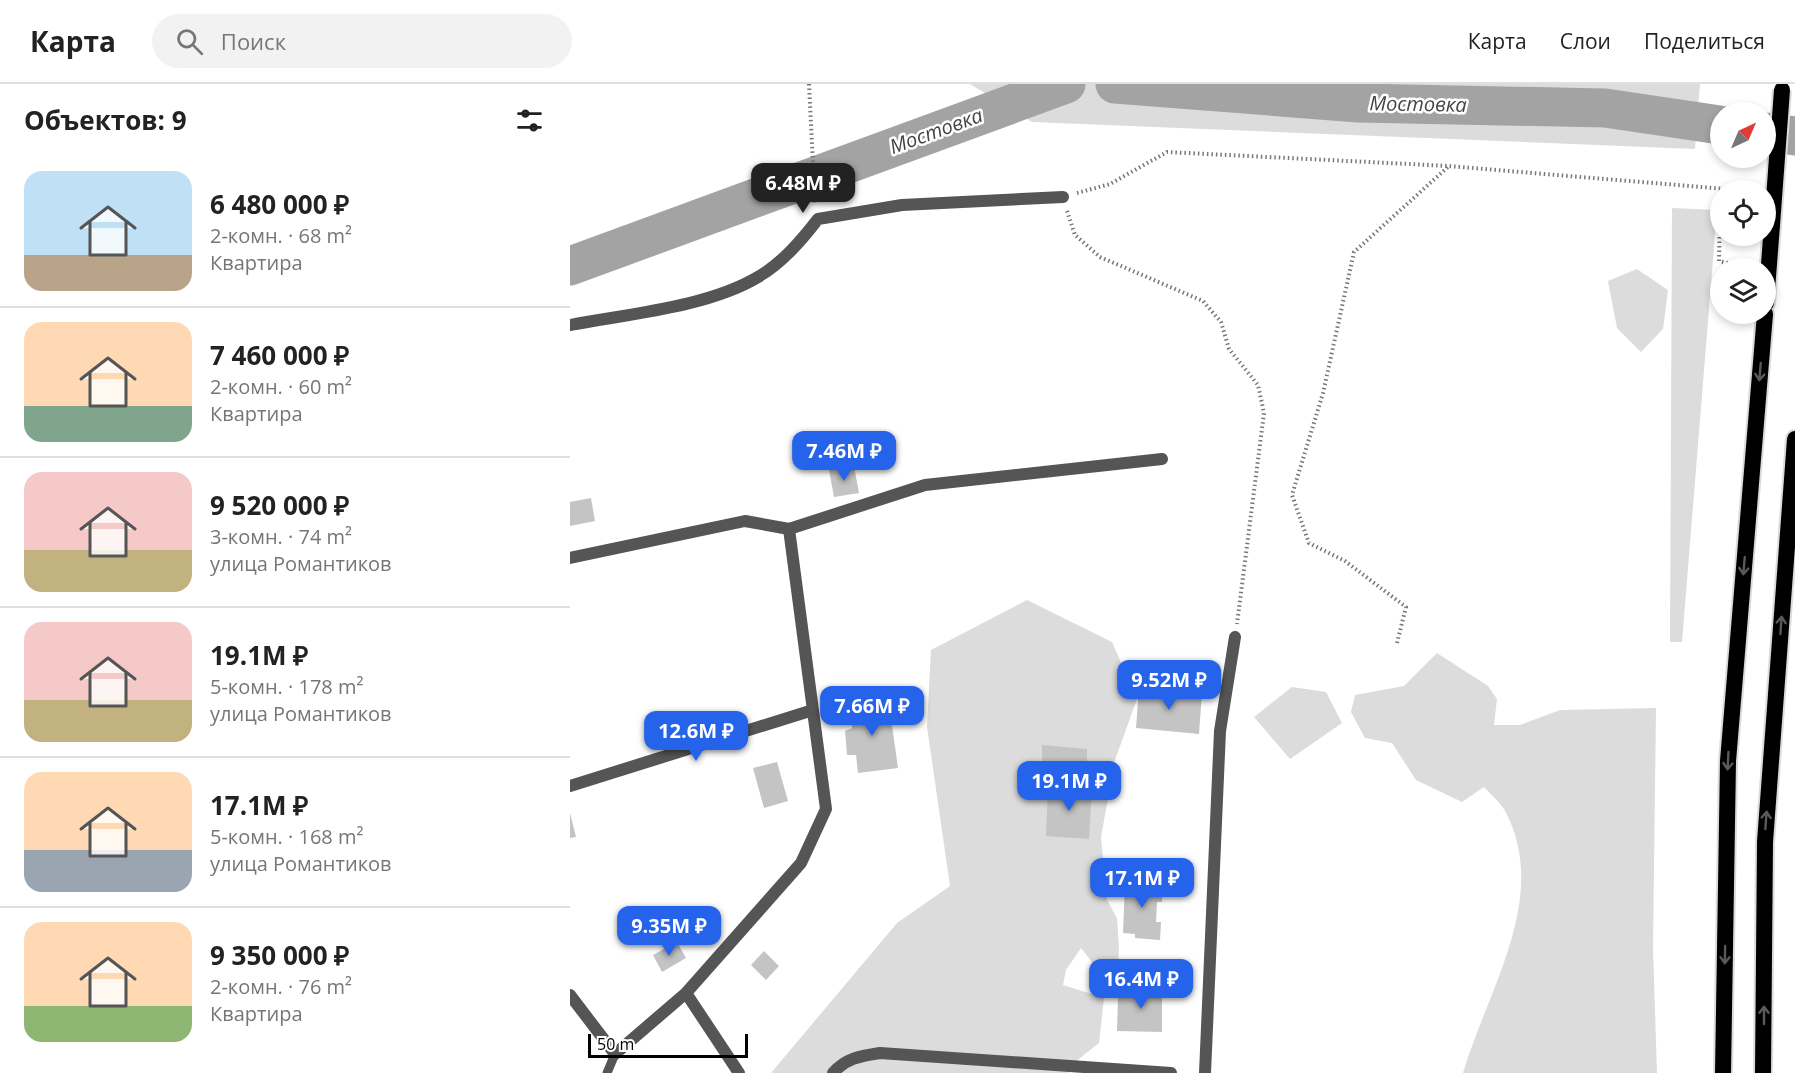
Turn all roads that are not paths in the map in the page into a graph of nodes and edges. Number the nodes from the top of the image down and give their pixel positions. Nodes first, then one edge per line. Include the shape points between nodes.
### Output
1 (1783, 87) edge
2 (1063, 197) road end
3 (1769, 258) edge
4 (1764, 324) edge
5 (570, 326) edge
6 (1795, 439) edge
7 (1162, 459) dead end
8 (789, 530) junction
9 (570, 558) edge
10 (1235, 637) road end
11 (813, 710) junction
12 (570, 786) edge
13 (686, 993) junction
14 (570, 995) edge
15 (615, 1054) junction
16 (607, 1073) edge
17 (739, 1073) edge
18 (833, 1073) edge
19 (1171, 1073) edge
20 (1205, 1073) edge
21 (1723, 1073) edge
22 (1763, 1073) edge

1 - 3 highway, bridge
2 - 5 street via 902,205 818,219 795,248 759,277 718,297
4 -> 21 highway via 1728,760
22 -> 6 highway via 1765,842
7 - 8 street via 925,486
8 - 9 street via 745,521
8 - 11 street
10 - 20 street via 1220,731
11 - 12 street
11 - 13 street via 826,809 814,836 801,864
13 - 15 street
13 - 17 street
14 - 15 street
15 - 16 lane
18 - 19 street via 854,1057 880,1053

